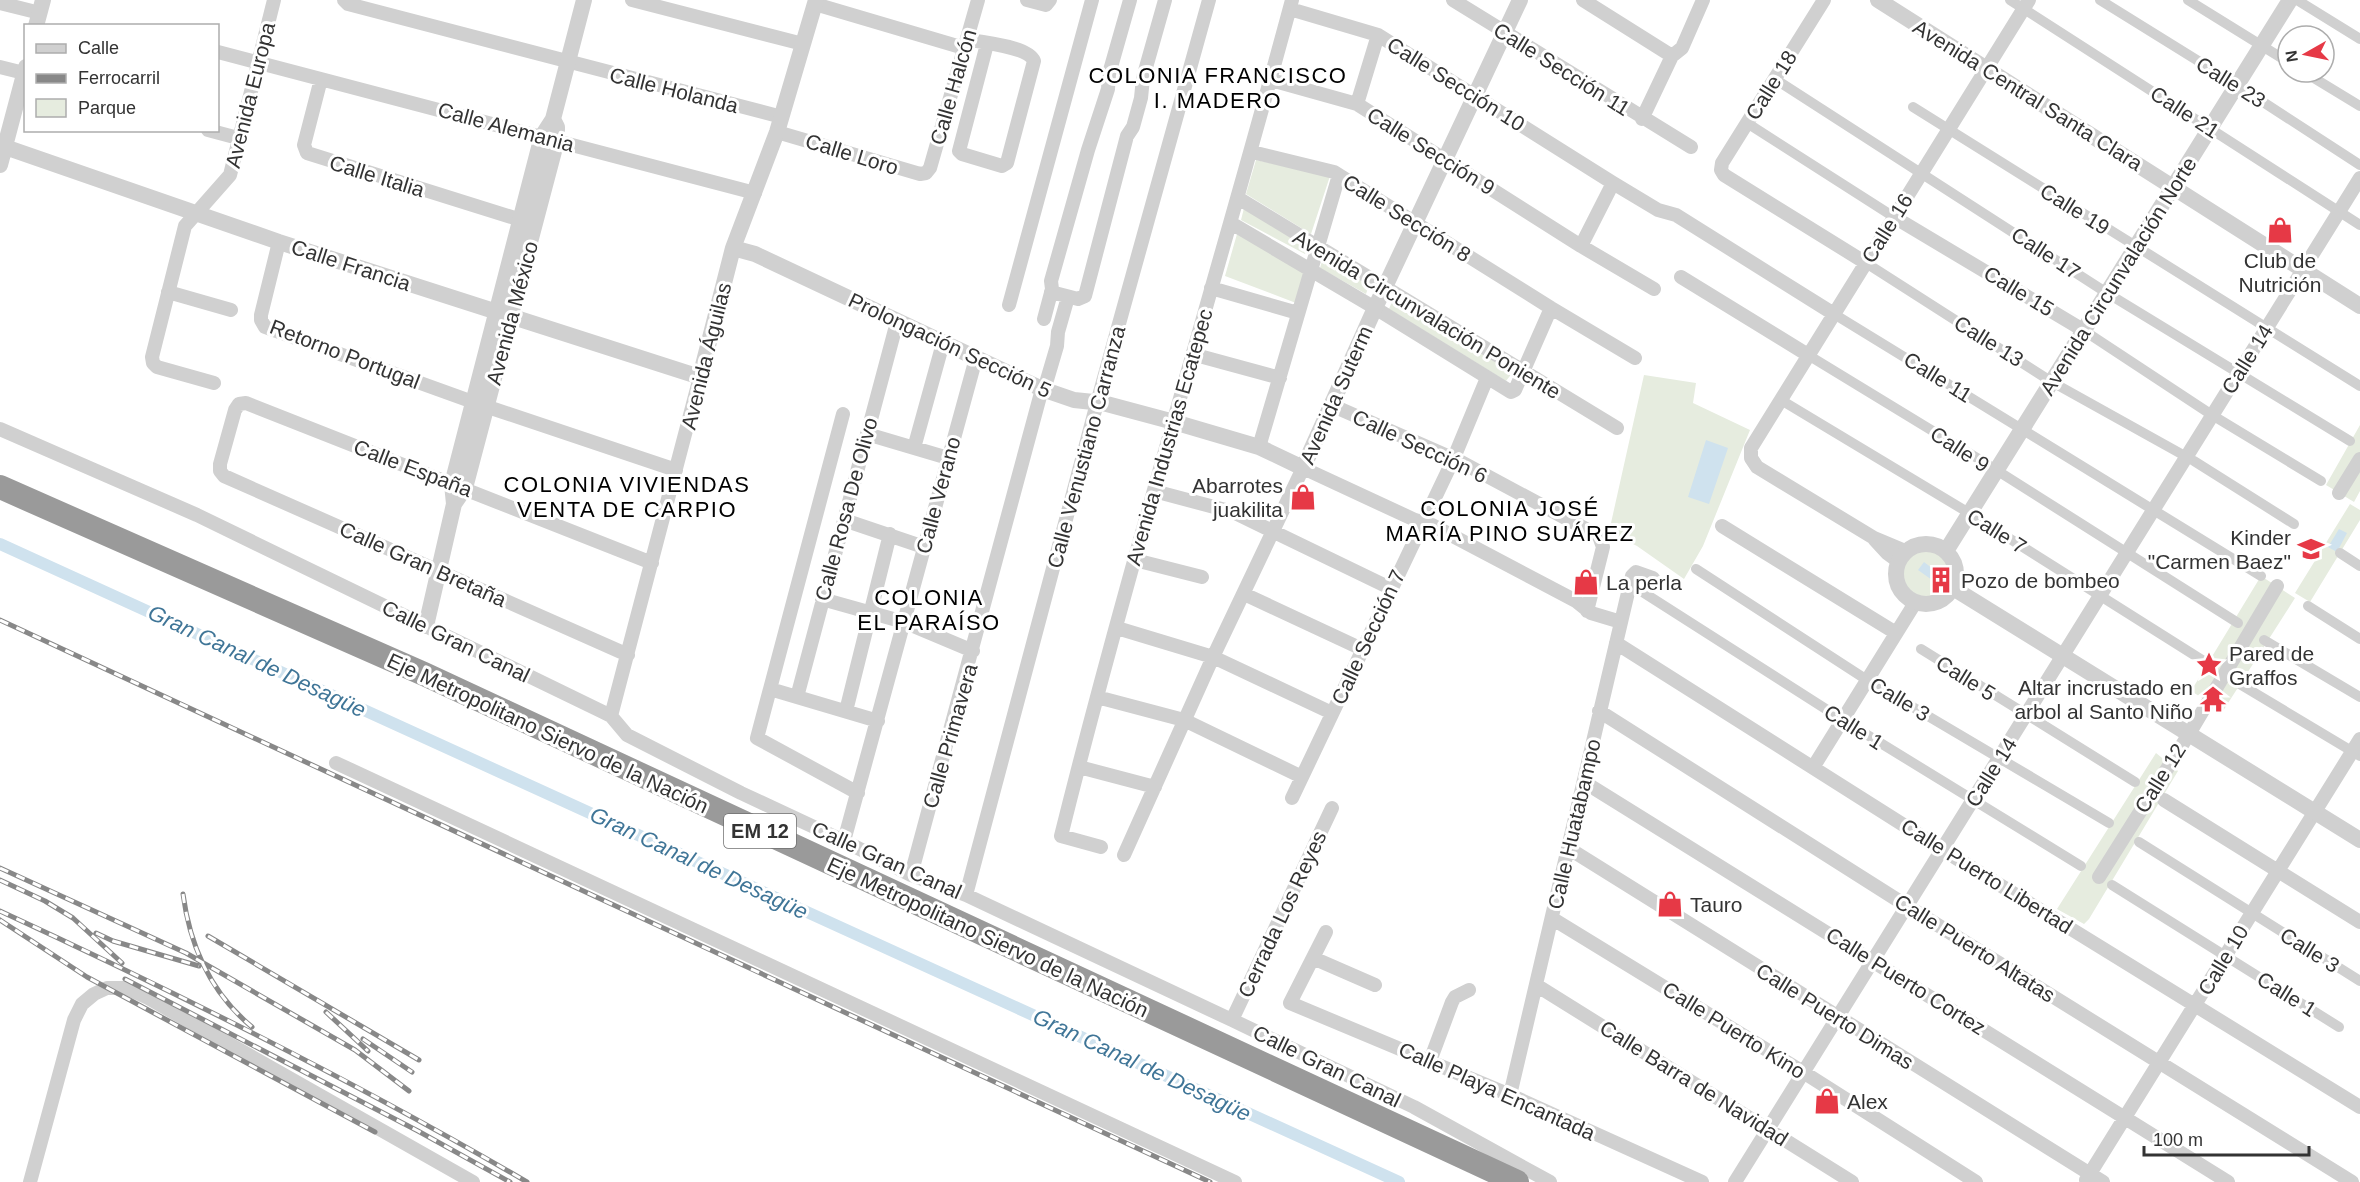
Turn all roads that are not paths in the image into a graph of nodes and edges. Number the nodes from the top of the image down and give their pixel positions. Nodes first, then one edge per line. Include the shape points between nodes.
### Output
1 (273, 0) edge
2 (584, 0) edge
3 (632, 0) edge
4 (978, 0) edge
5 (1027, 0) edge
6 (1050, 0) edge
7 (1092, 0) edge
8 (1130, 0) edge
9 (1165, 0) edge
10 (1209, 0) edge
11 (1452, 0) edge
12 (1520, 0) edge
13 (1583, 0) edge
14 (1704, 0) edge
15 (1824, 0) edge
16 (1878, 0) edge
17 (2010, 0) edge
18 (2100, 0) edge
19 (2188, 0) edge
20 (2290, 0) edge
21 (2297, 0) edge
22 (344, 1) edge
23 (816, 2) edge
24 (0, 3) edge
25 (1291, 4) edge
26 (2026, 4) edge
27 (40, 13) edge
28 (1505, 33) junction
29 (1378, 35) junction
30 (2360, 39) edge
31 (803, 44) junction
32 (966, 44) junction
33 (987, 44) junction
34 (2262, 46) junction
35 (219, 52) edge
36 (2276, 55) edge
37 (1672, 56) junction
38 (567, 62) junction
39 (257, 63) junction
40 (0, 67) edge
41 (1987, 68) junction
42 (24, 70) edge
43 (24, 73) edge
44 (321, 79) junction
45 (1775, 79) junction
46 (1271, 80) junction
47 (2324, 84) edge
48 (2237, 85) junction
49 (1475, 96) junction
50 (1357, 104) junction
51 (2360, 106) edge
52 (1913, 108) dead end
53 (1642, 119) junction
54 (1747, 123) junction
55 (779, 124) junction
56 (5, 125) edge
57 (2210, 128) junction
58 (1948, 130) junction
59 (216, 132) edge
60 (238, 138) junction
61 (550, 138) junction
62 (5, 147) junction
63 (1691, 147) dead end
64 (1252, 152) junction
65 (1445, 159) junction
66 (0, 165) edge
67 (2360, 165) edge
68 (1721, 170) joint
69 (926, 173) joint
70 (1922, 173) junction
71 (1339, 175) junction
72 (2360, 178) edge
73 (1613, 183) junction
74 (2173, 187) junction
75 (755, 193) junction
76 (1238, 198) junction
77 (2339, 212) junction
78 (196, 213) junction
79 (1894, 217) junction
80 (521, 220) junction
81 (1231, 223) junction
82 (1415, 223) junction
83 (2360, 225) edge
84 (279, 242) junction
85 (1581, 246) junction
86 (2135, 247) junction
87 (733, 248) junction
88 (1318, 248) junction
89 (1866, 263) junction
90 (2302, 270) junction
91 (1312, 271) junction
92 (1682, 277) dead end
93 (1386, 286) junction
94 (1211, 288) junction
95 (1654, 289) dead end
96 (168, 292) junction
97 (1051, 292) junction
98 (2107, 293) junction
99 (1068, 297) junction
100 (1009, 305) dead end
101 (2360, 306) edge
102 (1375, 308) junction
103 (1551, 308) junction
104 (231, 310) dead end
105 (1298, 313) junction
106 (504, 314) junction
107 (1834, 314) junction
108 (1044, 319) dead end
109 (897, 322) junction
110 (2266, 329) junction
111 (2083, 330) junction
112 (943, 343) junction
113 (1192, 354) junction
114 (1808, 355) junction
115 (976, 358) junction
116 (1635, 358) dead end
117 (1524, 373) junction
118 (2239, 373) junction
119 (700, 377) junction
120 (1280, 378) junction
121 (1487, 378) junction
122 (2052, 382) junction
123 (214, 383) dead end
124 (2360, 386) edge
125 (1043, 389) junction
126 (1781, 400) junction
127 (1097, 403) junction
128 (480, 404) junction
129 (1331, 405) junction
130 (843, 414) dead end
131 (2212, 415) junction
132 (1174, 422) junction
133 (1617, 428) dead end
134 (0, 429) edge
135 (2023, 429) junction
136 (867, 434) junction
137 (2350, 441) dead end
138 (1259, 447) junction
139 (914, 448) junction
140 (948, 458) junction
141 (2186, 458) junction
142 (2360, 459) edge
143 (1453, 460) junction
144 (1303, 468) junction
145 (676, 470) junction
146 (220, 471) joint
147 (1995, 471) junction
148 (2320, 481) dead end
149 (458, 486) junction
150 (0, 487) edge
151 (1154, 492) junction
152 (2339, 493) dead end
153 (0, 502) edge
154 (2153, 511) junction
155 (1970, 513) junction
156 (844, 520) junction
157 (1423, 523) junction
158 (2294, 524) dead end
159 (1722, 526) dead end
160 (1274, 530) junction
161 (890, 534) junction
162 (924, 547) junction
163 (1946, 551) junction
164 (2340, 553) dead end
165 (2126, 554) junction
166 (1902, 556) junction
167 (1135, 560) junction
168 (652, 563) junction
169 (2360, 566) edge
170 (1696, 569) dead end
171 (439, 570) junction
172 (2261, 576) dead end
173 (1202, 577) dead end
174 (1653, 578) dead end
175 (1629, 584) junction
176 (2277, 586) dead end
177 (1390, 588) junction
178 (1953, 588) junction
179 (1244, 594) junction
180 (2099, 596) junction
181 (822, 599) junction
182 (1915, 603) junction
183 (2308, 606) dead end
184 (1587, 611) junction
185 (872, 612) junction
186 (904, 622) junction
187 (1621, 622) junction
188 (2238, 623) dead end
189 (426, 626) junction
190 (1117, 628) junction
191 (1896, 633) junction
192 (2360, 639) edge
193 (2264, 640) dead end
194 (1616, 643) junction
195 (1362, 649) junction
196 (1921, 649) dead end
197 (973, 651) junction
198 (628, 655) junction
199 (2062, 656) junction
200 (1213, 657) junction
201 (2210, 665) dead end
202 (1868, 680) junction
203 (2238, 683) dead end
204 (770, 689) junction
205 (797, 697) junction
206 (1097, 697) junction
207 (2360, 697) edge
208 (846, 711) junction
209 (1599, 711) junction
210 (1332, 713) junction
211 (2026, 715) junction
212 (611, 716) junction
213 (1184, 720) junction
214 (1843, 720) junction
215 (878, 721) junction
216 (2189, 734) junction
217 (2360, 739) edge
218 (2356, 754) edge
219 (2000, 758) junction
220 (336, 763) dead end
221 (1814, 766) junction
222 (1079, 767) junction
223 (1302, 777) junction
224 (1584, 782) junction
225 (2135, 782) dead end
226 (1155, 787) junction
227 (858, 793) junction
228 (1292, 798) dead end
229 (1974, 800) junction
230 (2164, 800) dead end
231 (1332, 808) dead end
232 (2314, 812) junction
233 (2109, 823) dead end
234 (2360, 840) edge
235 (844, 841) junction
236 (2139, 842) dead end
237 (1101, 847) dead end
238 (1568, 849) junction
239 (1943, 850) junction
240 (1124, 855) dead end
241 (2081, 866) dead end
242 (2278, 872) junction
243 (911, 875) junction
244 (2098, 877) dead end
245 (2112, 885) dead end
246 (966, 896) junction
247 (1907, 906) junction
248 (2251, 914) junction
249 (1553, 919) junction
250 (2360, 922) edge
251 (1326, 932) dead end
252 (2226, 956) junction
253 (1313, 958) junction
254 (1873, 960) junction
255 (2360, 981) edge
256 (1375, 985) dead end
257 (1536, 985) junction
258 (1469, 990) dead end
259 (2195, 1006) junction
260 (1837, 1018) junction
261 (1232, 1020) junction
262 (2339, 1027) dead end
263 (1430, 1061) junction
264 (2159, 1062) junction
265 (1803, 1072) junction
266 (1510, 1095) junction
267 (2360, 1107) edge
268 (2125, 1118) junction
269 (1767, 1129) junction
270 (2088, 1178) edge
271 (30, 1182) edge
272 (472, 1182) edge
273 (1235, 1182) edge
274 (1481, 1182) edge
275 (1516, 1182) edge
276 (1550, 1182) edge
277 (1702, 1182) edge
278 (1735, 1182) edge
279 (1852, 1182) edge
280 (1976, 1182) edge
281 (2103, 1182) edge
282 (2228, 1182) edge
283 (2352, 1182) edge

1 - 39 street, Avenida Europa
2 - 38 street, Avenida México
3 - 31 street
4 - 32 street, Calle Halcón
5 - 6 street via 1046,5
7 - 100 street
8 - 97 street
9 - 99 street via 1085,296 1080,300
10 - 127 street, Calle Venustiano Carranza
11 - 28 street, Calle Sección 11
12 - 28 street, Avenida Suterm
13 - 37 street
14 - 37 street via 1682,48
15 - 45 street, Calle 18
16 - 41 street, Avenida Central Santa Clara
17 - 26 street, Calle 21
18 - 48 street, Calle 23
19 - 34 street
20 - 34 street, Avenida Circunvalación Norte
21 - 30 street
22 - 38 street, Calle Holanda
23 - 31 street, Avenida Águilas
23 - 32 street
24 - 27 street
25 - 29 street, Calle Sección 10
25 - 46 street, Avenida Industrias Ecatepec
26 - 41 street, Calle 16
26 - 57 street, Calle 21
28 - 49 street, Avenida Suterm
28 - 53 street, Calle Sección 11
29 - 49 street, Calle Sección 10
29 - 50 street
31 - 55 street, Avenida Águilas
32 - 33 street
32 - 69 street, Calle Halcón
33 - 33 street via 996,43 1030,54 1034,61 1002,166 959,151
34 - 36 street
34 - 48 street, Avenida Circunvalación Norte
35 - 39 street, Calle Alemania
37 - 53 street
38 - 55 street, Calle Holanda
38 - 61 street, Avenida México via 554,119 557,127
39 - 44 street, Calle Alemania
39 - 60 street, Avenida Europa
40 - 42 street
41 - 58 street, Calle 16
41 - 74 street, Avenida Central Santa Clara
43 - 56 street
44 - 61 street, Calle Alemania
44 - 80 street, Calle Italia via 304,145 307,153
45 - 54 street, Calle 18
45 - 70 street, Calle 17
46 - 50 street, Calle Sección 9
46 - 64 street, Avenida Industrias Ecatepec
47 - 51 street
48 - 57 street, Avenida Circunvalación Norte
48 - 67 street, Calle 23
49 - 65 street, Avenida Suterm
49 - 73 street, Calle Sección 10
50 - 65 street, Calle Sección 9
52 - 58 street, Calle 19
53 - 63 street, Calle Sección 11
54 - 68 street, Calle 18
54 - 79 street, Calle 15
55 - 69 street, Calle Loro
55 - 75 street, Avenida Águilas
56 - 62 street
57 - 74 street, Avenida Circunvalación Norte
57 - 77 street, Calle 21
58 - 70 street, Calle 16
58 - 86 street, Calle 19
59 - 60 street
60 - 78 street, Avenida Europa via 228,179
61 - 75 street, Calle Alemania
61 - 80 street, Avenida México
61 - 106 street, Avenida México
62 - 66 street
62 - 78 street, Calle Francia
64 - 71 street, Calle Sección 8
64 - 76 street, Avenida Industrias Ecatepec
65 - 82 street, Avenida Suterm
65 - 85 street, Calle Sección 9
68 - 89 street, Calle 13
70 - 79 street, Calle 16
70 - 98 street, Calle 17
71 - 82 street, Calle Sección 8
71 - 88 street
72 - 77 street, Calle 14
73 - 85 street
73 - 107 street, Calle 11 via 1658,210 1677,215
74 - 86 street, Avenida Circunvalación Norte
74 - 90 street, Avenida Central Santa Clara
75 - 87 street, Avenida Águilas
76 - 81 street, Avenida Industrias Ecatepec
76 - 88 street, Avenida Circunvalación Poniente
77 - 83 street, Calle 21
77 - 90 street, Calle 14
78 - 84 street, Calle Francia
78 - 96 street, Avenida Europa via 185,226
79 - 89 street, Calle 16
79 - 111 street, Calle 15
80 - 106 street, Avenida México
81 - 91 street, Avenida Circunvalación Poniente
81 - 94 street, Avenida Industrias Ecatepec
82 - 93 street, Avenida Suterm
82 - 103 street, Calle Sección 8
84 - 106 street, Calle Francia
84 - 128 street, Retorno Portugal via 261,315 265,327
85 - 95 street, Calle Sección 9
86 - 98 street, Avenida Circunvalación Norte
86 - 110 street, Calle 19
87 - 109 street, Prolongación Sección 5 via 756,254
87 - 119 street, Avenida Águilas
88 - 91 street
88 - 93 street, Avenida Circunvalación Poniente
89 - 107 street, Calle 16
89 - 122 street, Calle 13
90 - 101 street, Avenida Central Santa Clara
90 - 110 street, Calle 14
91 - 102 street, Avenida Circunvalación Poniente
91 - 105 street
92 - 114 street, Calle 9
93 - 102 street, Avenida Suterm
93 - 117 street, Avenida Circunvalación Poniente
94 - 105 street
94 - 113 street, Avenida Industrias Ecatepec
96 - 104 street
96 - 123 street, Avenida Europa via 153,363 157,368
97 - 99 street
97 - 108 street
98 - 111 street, Avenida Circunvalación Norte
98 - 118 street, Calle 17
99 - 125 street, Calle Primavera
102 - 121 street, Avenida Circunvalación Poniente
102 - 129 street, Avenida Suterm
103 - 116 street, Calle Sección 8
103 - 117 street
105 - 120 street
106 - 119 street, Calle Francia
106 - 128 street, Avenida México
107 - 114 street, Calle 16
107 - 135 street, Calle 11
109 - 112 street, Prolongación Sección 5
109 - 136 street, Calle Rosa De Olivo
110 - 118 street, Calle 14
110 - 124 street, Calle 19
111 - 122 street, Avenida Circunvalación Norte
111 - 131 street, Calle 15
112 - 115 street, Prolongación Sección 5
112 - 139 street
113 - 120 street
113 - 132 street, Avenida Industrias Ecatepec
114 - 126 street, Calle 16
114 - 147 street, Calle 9
115 - 125 street, Prolongación Sección 5
115 - 140 street, Calle Verano
117 - 121 street, Avenida Circunvalación Poniente via 1513,392
117 - 133 street, Avenida Circunvalación Poniente
118 - 131 street, Calle 14
118 - 137 street, Calle 17
119 - 145 street, Avenida Águilas
120 - 138 street
121 - 143 street, Calle Sección 7
122 - 135 street, Avenida Circunvalación Norte
122 - 141 street, Calle 13
125 - 127 street, Prolongación Sección 5
125 - 197 street, Calle Primavera
126 - 155 street, Calle 7
126 - 166 street, Calle 16 via 1751,448 1757,466
127 - 132 street, Prolongación Sección 5
127 - 246 street, Calle Venustiano Carranza
128 - 145 street
128 - 149 street, Avenida México
129 - 143 street, Calle Sección 6
129 - 144 street, Avenida Suterm
130 - 204 street, Calle Rosa De Olivo
131 - 141 street, Calle 14
131 - 148 street, Calle 15
132 - 138 street, Prolongación Sección 5
132 - 151 street, Avenida Industrias Ecatepec
134 - 189 street, Calle Gran Canal via 197,515
135 - 147 street, Avenida Circunvalación Norte
135 - 154 street, Calle 11
136 - 139 street
136 - 156 street, Calle Rosa De Olivo
138 - 144 street, Prolongación Sección 5
139 - 140 street
140 - 162 street, Calle Verano
141 - 154 street, Calle 14
141 - 158 street, Calle 13
142 - 152 street
143 - 157 street, Calle Sección 7
143 - 184 street, Calle Sección 6 via 1599,536 1603,547
144 - 157 street
144 - 160 street, Avenida Suterm
145 - 168 street, Avenida Águilas
146 - 149 street, Calle España via 235,410 246,403
146 - 171 street, Calle Gran Bretaña
147 - 155 street, Avenida Circunvalación Norte
147 - 165 street, Calle 9
149 - 168 street, Calle España
149 - 171 street, Avenida México
150 - 275 highway, Eje Metropolitano Siervo de la Nación / EM 12 via 424,674
151 - 160 street via 1233,512
151 - 167 street, Avenida Industrias Ecatepec
153 - 274 highway, Eje Metropolitano Siervo de la Nación / EM 12 via 419,688
154 - 165 street, Calle 14
154 - 172 street, Calle 11
155 - 163 street, Avenida Circunvalación Norte
155 - 180 street, Calle 7
156 - 161 street
156 - 181 street, Calle Rosa De Olivo
157 - 177 street, Calle Sección 7
157 - 184 street via 1576,601
159 - 191 street
160 - 177 street
160 - 179 street, Avenida Suterm
161 - 162 street
161 - 185 street
162 - 186 street, Calle Verano
163 - 166 street via 1924,543
163 - 178 street via 1955,567
164 - 169 street
165 - 180 street, Calle 14
165 - 188 street, Calle 9
166 - 182 street via 1895,569 1899,590
167 - 173 street
167 - 190 street, Avenida Industrias Ecatepec
168 - 198 street, Avenida Águilas
170 - 202 street, Calle 3
171 - 189 street, Avenida México
171 - 198 street, Calle Gran Bretaña
174 - 175 street via 1636,572
175 - 187 street, Calle Huatabampo
175 - 214 street, Calle 1
176 - 216 street, Calle 12
177 - 195 street, Calle Sección 7
178 - 182 street via 1937,603
178 - 199 street
179 - 195 street
179 - 200 street, Avenida Suterm
180 - 199 street, Calle 14
180 - 201 street, Calle 7
181 - 185 street
181 - 205 street, Calle Rosa De Olivo
182 - 191 street
183 - 192 street
184 - 187 street
185 - 186 street
185 - 208 street
186 - 197 street
186 - 215 street, Calle Verano
187 - 194 street, Calle Huatabampo
189 - 212 street, Calle Gran Canal
190 - 200 street
190 - 206 street, Avenida Industrias Ecatepec
191 - 202 street
193 - 207 street
194 - 209 street, Calle Huatabampo
194 - 221 street, Calle Puerto Libertad
195 - 210 street, Calle Sección 7
196 - 211 street, Calle 5
197 - 243 street, Calle Primavera
198 - 212 street, Avenida Águilas
199 - 211 street, Calle 14
199 - 216 street
200 - 210 street
200 - 213 street, Avenida Suterm
202 - 214 street
202 - 219 street, Calle 3
203 - 218 street
204 - 205 street
204 - 227 street, Calle Rosa De Olivo via 757,738
205 - 208 street
206 - 213 street
206 - 222 street, Avenida Industrias Ecatepec
208 - 215 street
209 - 224 street, Calle Huatabampo
209 - 247 street, Calle Puerto Altatas
210 - 223 street, Calle Sección 7
211 - 219 street, Calle 14
211 - 225 street, Calle 5
212 - 235 street, Calle Gran Canal via 627,735
213 - 223 street
213 - 226 street, Avenida Suterm
214 - 221 street
214 - 229 street, Calle 1
215 - 227 street, Calle Verano
216 - 232 street
216 - 244 street, Calle 12
217 - 218 street, Calle 10
218 - 232 street, Calle 10
219 - 229 street, Calle 14
219 - 233 street, Calle 3
220 - 273 street
221 - 239 street, Calle Puerto Libertad
222 - 226 street
222 - 237 street, Avenida Industrias Ecatepec via 1061,836
223 - 228 street, Calle Sección 7
224 - 238 street, Calle Huatabampo
224 - 254 street, Calle Puerto Cortez
226 - 240 street, Avenida Suterm
227 - 235 street, Calle Verano
229 - 239 street, Calle 14
229 - 241 street, Calle 1
230 - 242 street
231 - 261 street, Cerrada Los Reyes
232 - 234 street
232 - 242 street, Calle 10
235 - 243 street, Calle Gran Canal
236 - 248 street, Calle 3
238 - 249 street, Calle Huatabampo
238 - 260 street, Calle Puerto Dimas
239 - 247 street, Calle 14
239 - 259 street, Calle Puerto Libertad
242 - 248 street, Calle 10
242 - 250 street
243 - 246 street, Calle Gran Canal
245 - 252 street, Calle 1
246 - 261 street, Calle Gran Canal
247 - 254 street, Calle 14
247 - 264 street, Calle Puerto Altatas
248 - 252 street, Calle 10
248 - 255 street, Calle 3
249 - 257 street, Calle Huatabampo
249 - 265 street, Calle Puerto Kino
251 - 253 street
252 - 259 street, Calle 10
252 - 262 street, Calle 1
253 - 256 street
253 - 263 street, Calle Playa Encantada via 1290,1003
254 - 260 street, Calle 14
254 - 268 street, Calle Puerto Cortez
257 - 266 street, Calle Huatabampo
257 - 269 street, Calle Barra de Navidad
258 - 263 street via 1452,1002
259 - 264 street, Calle 10
259 - 267 street, Calle Puerto Libertad
260 - 265 street, Calle 14
260 - 270 street, Calle Puerto Dimas
261 - 276 street, Calle Gran Canal via 1414,1107
263 - 266 street, Calle Playa Encantada
264 - 268 street, Calle 10
264 - 283 street, Calle Puerto Altatas
265 - 269 street, Calle 14
265 - 280 street, Calle Puerto Kino
266 - 277 street, Calle Playa Encantada
268 - 270 street, Calle 10
268 - 282 street, Calle Puerto Cortez
269 - 278 street, Calle 14
269 - 279 street, Calle Barra de Navidad
270 - 281 street, Calle Puerto Dimas
271 - 272 street via 74,1020 82,1004 94,994 115,987 148,998

